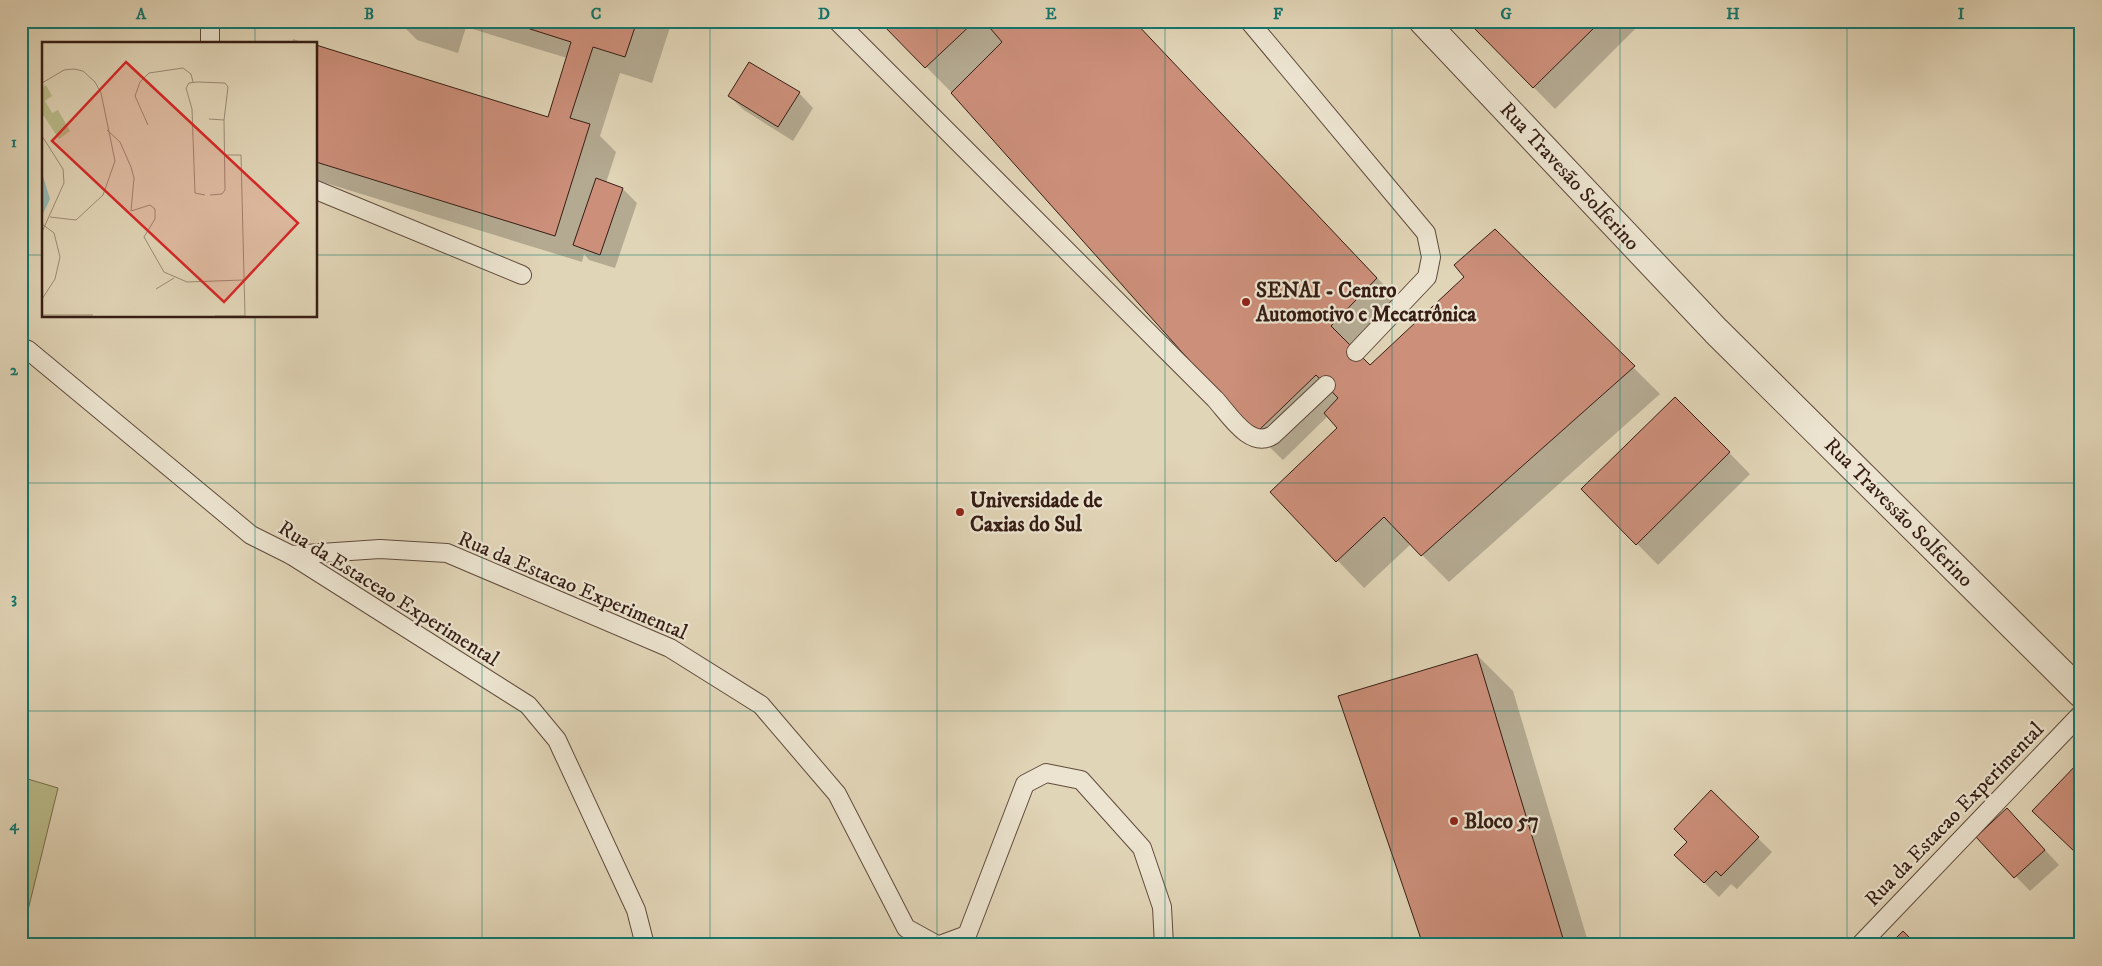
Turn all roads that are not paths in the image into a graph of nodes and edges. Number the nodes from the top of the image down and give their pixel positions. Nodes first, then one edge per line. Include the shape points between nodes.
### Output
1 (210, 21) edge
2 (837, 21) edge
3 (1249, 21) edge
4 (1423, 21) edge
5 (210, 42) edge
6 (318, 191) edge
7 (522, 275) dead end
8 (1716, 331) joint
9 (21, 347) edge
10 (1356, 352) dead end
11 (1326, 385) dead end
12 (291, 555) junction
13 (2081, 693) edge
14 (2081, 714) edge
15 (645, 945) edge
16 (939, 945) edge
17 (1164, 945) edge
18 (1860, 945) edge

1 - 5 lane
2 - 11 lane via 1249,435 1257,440 1273,436
3 - 10 lane via 1426,233 1432,257 1427,276
4 - 8 street, Rua Travesão Solferino
6 - 7 lane
8 - 13 street, Rua Travessão Solferino
9 - 12 lane, Rua da Estaceao Experimental via 251,535
12 - 15 lane, Rua da Estaceao Experimental via 528,706 557,740 636,910
12 - 16 lane, Rua da Estacao Experimental via 380,549 447,553 670,648 761,705 837,794 906,928
14 - 18 lane, Rua da Estacao Experimental
16 - 17 lane, Rua da Estacao Experimental via 967,935 1025,784 1046,773 1082,780 1142,848 1162,907

